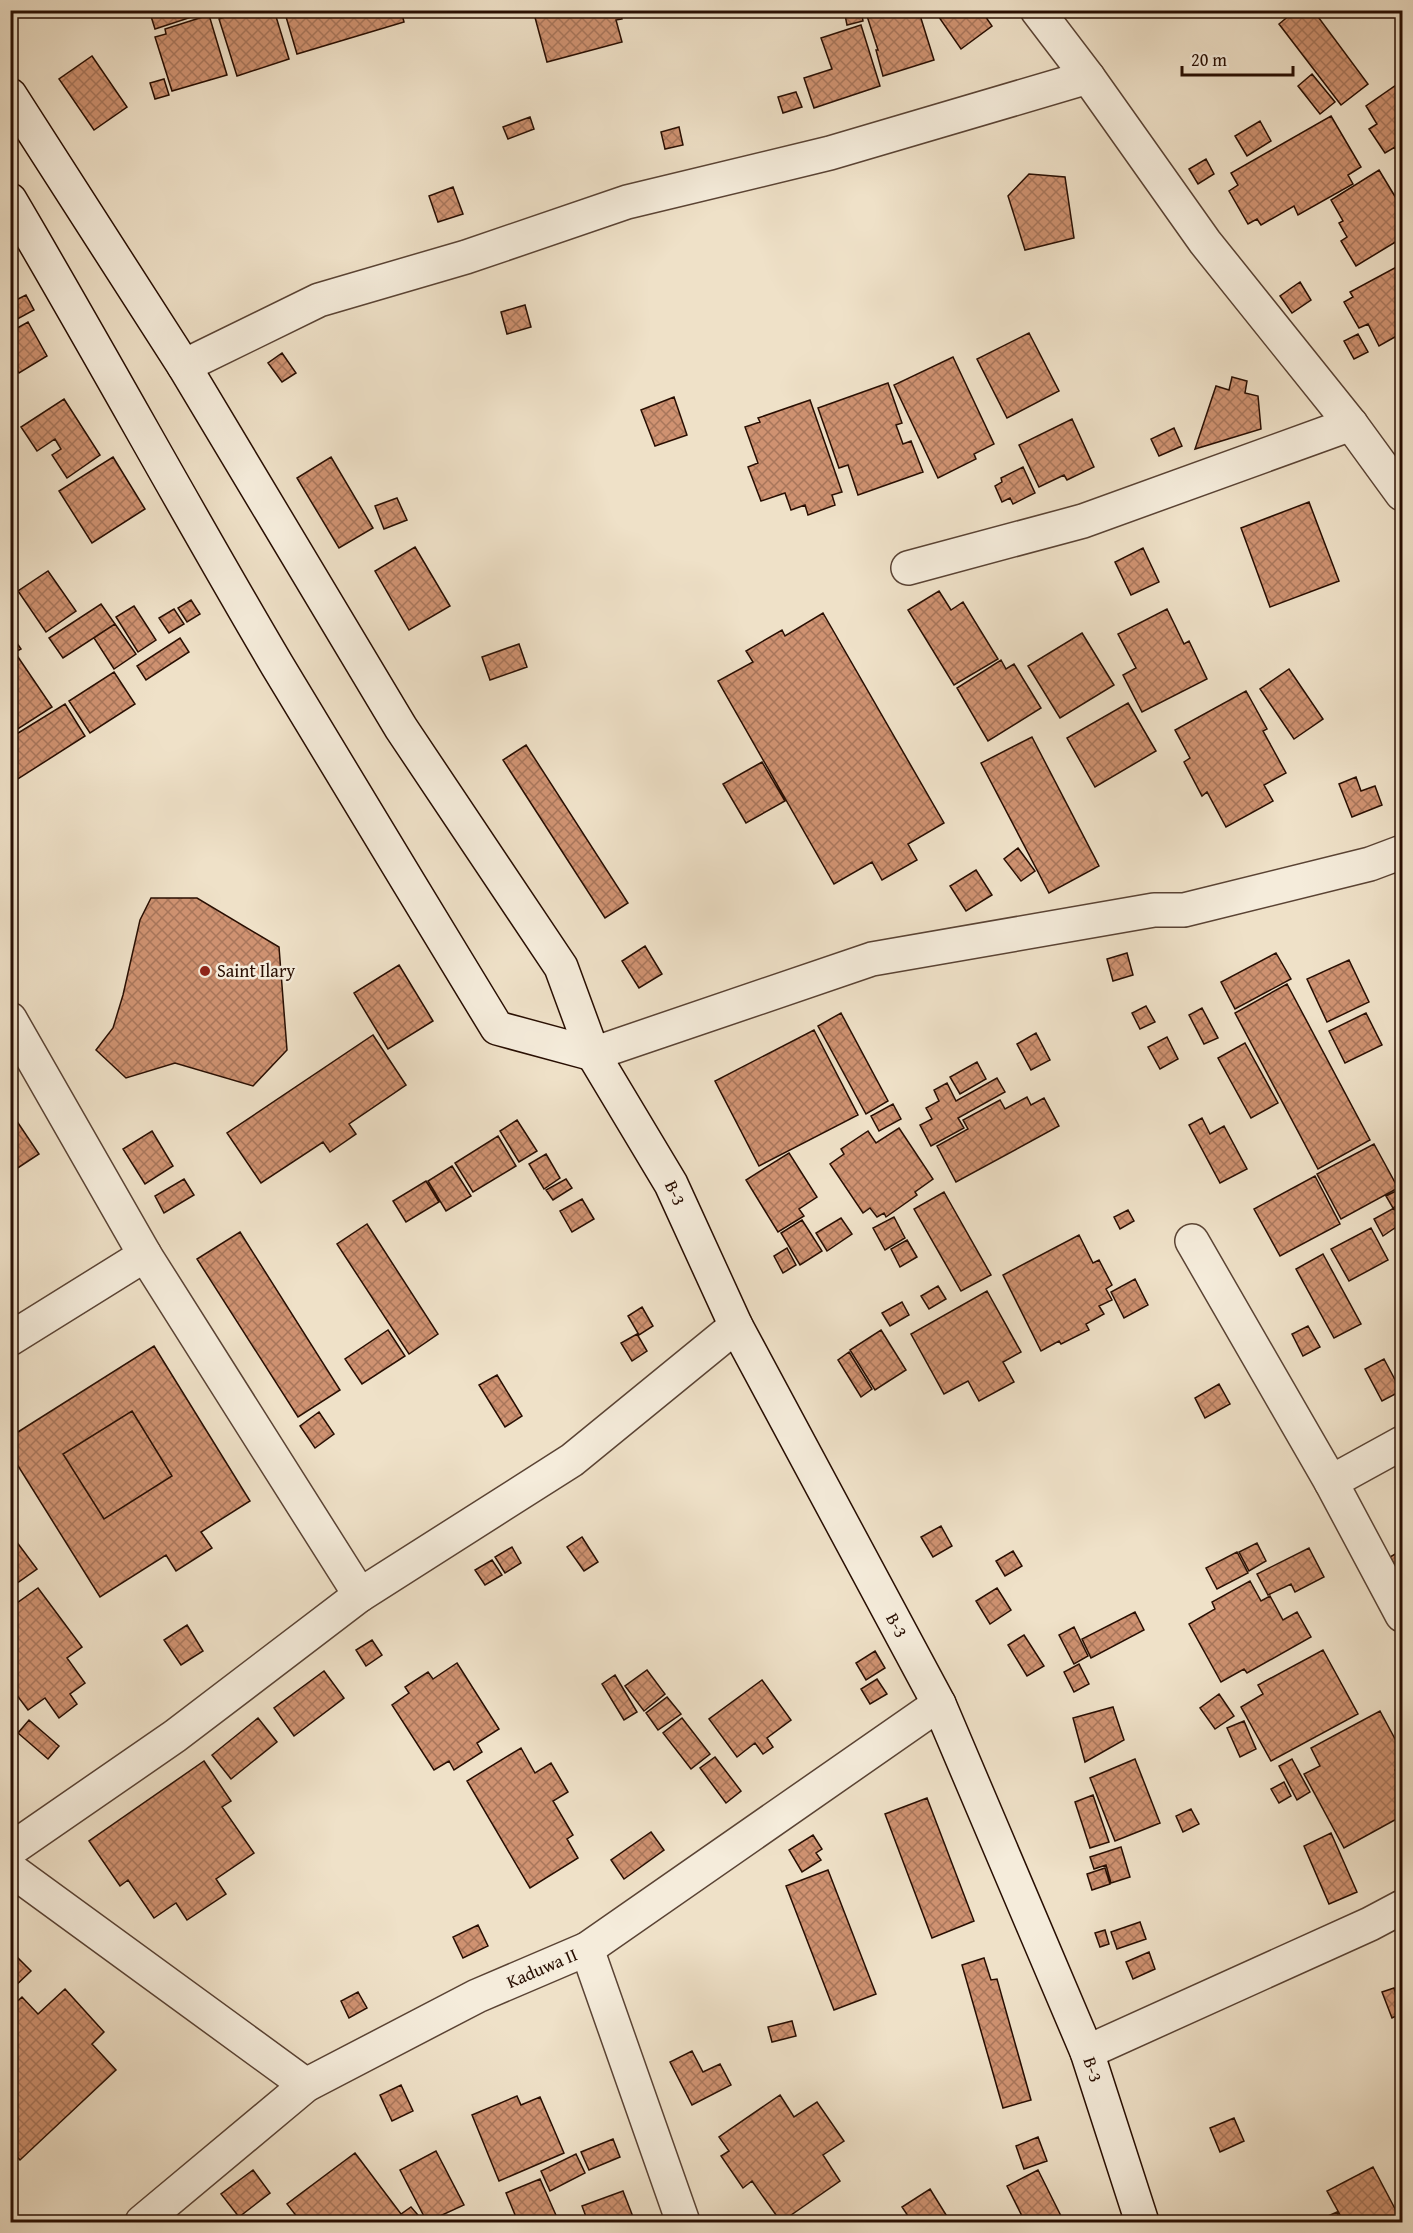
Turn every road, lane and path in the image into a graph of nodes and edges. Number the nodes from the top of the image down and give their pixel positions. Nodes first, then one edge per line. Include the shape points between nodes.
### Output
1 (1037, 10) edge
2 (1088, 77) junction
3 (10, 95) edge
4 (10, 200) edge
5 (183, 366) junction
6 (1351, 424) junction
7 (1402, 494) edge
8 (908, 568) dead end
9 (1402, 852) edge
10 (10, 1019) edge
11 (593, 1054) junction
12 (1192, 1241) dead end
13 (145, 1255) junction
14 (736, 1326) junction
15 (10, 1339) edge
16 (1402, 1443) edge
17 (1331, 1482) junction
18 (360, 1595) junction
19 (1402, 1615) edge
20 (939, 1704) junction
21 (10, 1850) edge
22 (10, 1869) edge
23 (1402, 1908) edge
24 (587, 1949) junction
25 (1088, 2052) junction
26 (306, 2085) junction
27 (142, 2223) edge
28 (683, 2223) edge
29 (1142, 2223) edge

1 - 2 street
2 - 5 street via 830,153 627,202 466,257 319,300
2 - 6 street via 1205,242
3 - 5 street, B-3
4 - 11 street via 271,654 497,1028
5 - 11 street, B-3 via 401,728 561,967
6 - 7 street
6 - 8 street via 1083,521
9 - 11 street via 1370,864 1184,910 1154,910 872,958
10 - 13 street
11 - 14 street, B-3 via 671,1184
12 - 17 street
13 - 15 street
13 - 18 street
14 - 18 street via 572,1460
14 - 20 street, B-3
16 - 17 street
17 - 19 street
18 - 21 street via 175,1736
20 - 24 street, Kaduwa II
20 - 25 street, B-3
22 - 26 street
23 - 25 street
24 - 26 street, Kaduwa II via 477,1996
24 - 28 street
25 - 29 street, B-3
26 - 27 street, Kaduwa II

